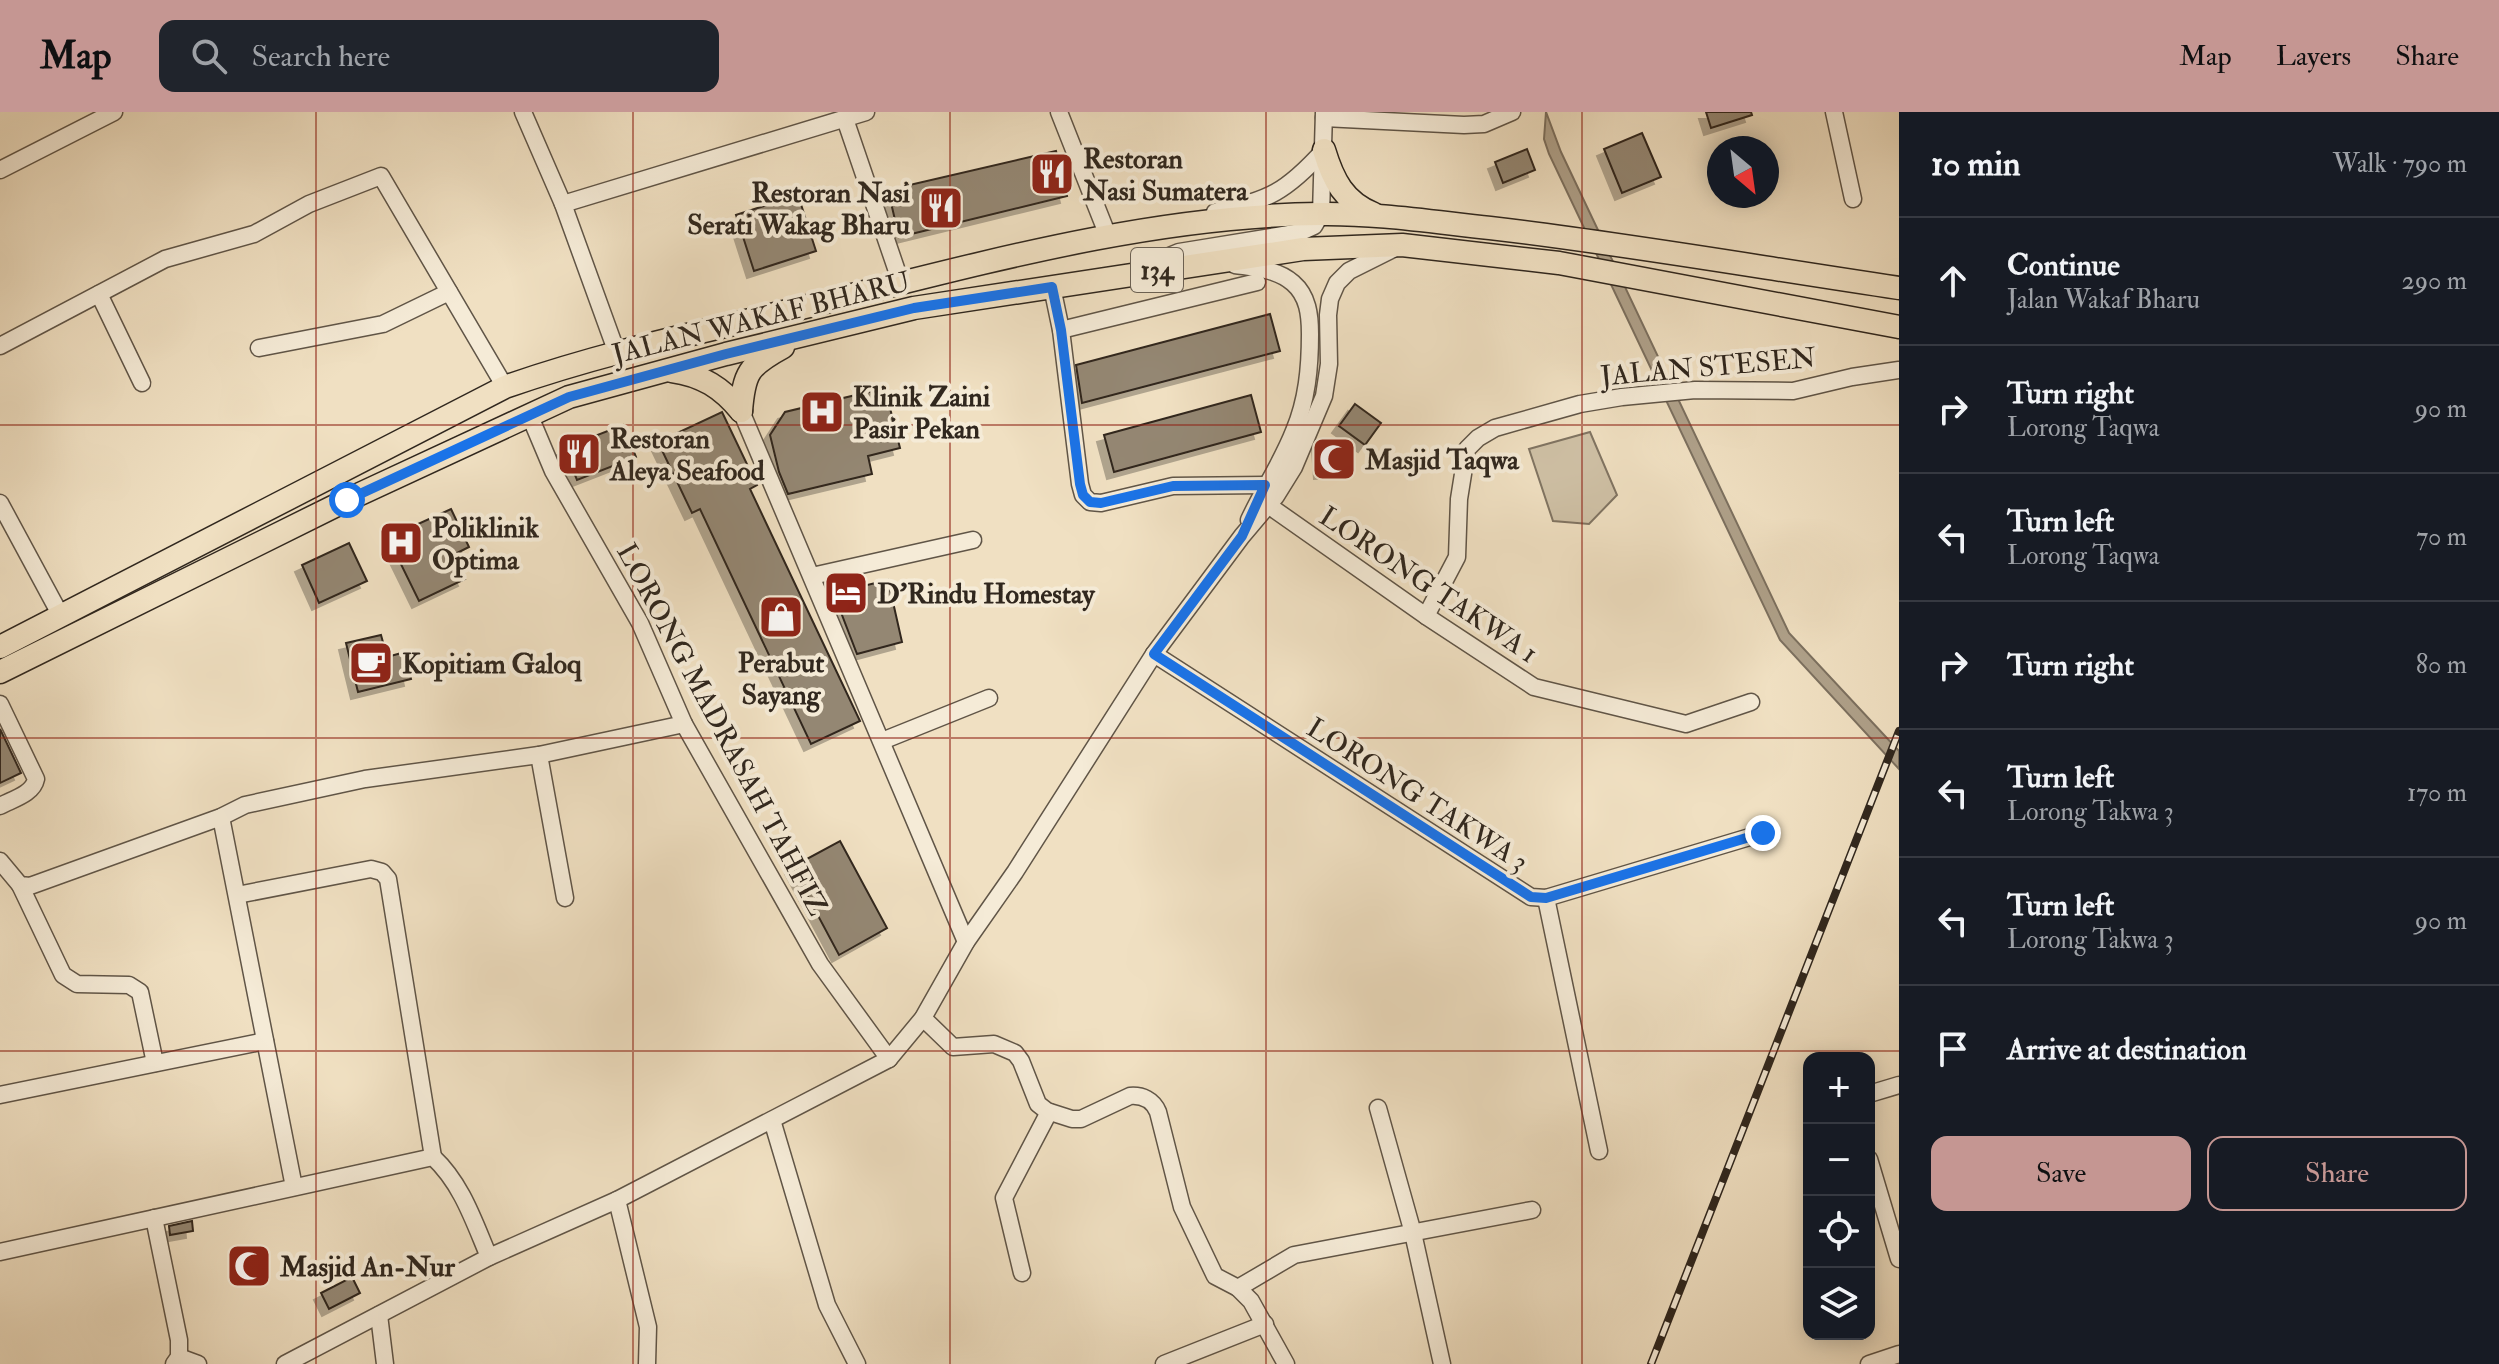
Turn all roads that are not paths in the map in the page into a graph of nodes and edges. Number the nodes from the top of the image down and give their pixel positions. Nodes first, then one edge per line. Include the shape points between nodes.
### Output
1 (114, 112) edge
2 (523, 112) edge
3 (866, 112) edge
4 (1059, 112) edge
5 (1512, 112) edge
6 (1834, 112) edge
7 (1324, 115) edge
8 (845, 119) junction
9 (1324, 150) junction
10 (0, 170) edge
11 (1853, 199) dead end
12 (563, 204) junction
13 (1321, 214) junction
14 (1379, 216) junction
15 (1155, 228) junction
16 (1108, 236) junction
17 (1402, 245) junction
18 (1213, 262) junction
19 (1126, 275) junction
20 (1257, 282) dead end
21 (901, 283) junction
22 (1052, 287) junction
23 (1899, 288) edge
24 (449, 292) junction
25 (99, 294) junction
26 (1899, 327) edge
27 (1061, 330) junction
28 (809, 333) junction
29 (0, 346) edge
30 (259, 348) dead end
31 (617, 353) junction
32 (1899, 370) edge
33 (667, 371) junction
34 (142, 383) dead end
35 (505, 387) junction
36 (741, 411) junction
37 (529, 414) junction
38 (1265, 485) junction
39 (0, 503) edge
40 (1268, 505) junction
41 (1242, 536) junction
42 (973, 540) dead end
43 (812, 576) junction
44 (61, 616) junction
45 (1426, 616) junction
46 (0, 647) edge
47 (1154, 654) junction
48 (0, 672) edge
49 (989, 698) dead end
50 (1751, 702) dead end
51 (0, 704) edge
52 (684, 724) junction
53 (882, 741) junction
54 (539, 755) junction
55 (0, 806) edge
56 (221, 817) junction
57 (1763, 833) dead end
58 (0, 861) edge
59 (20, 885) junction
60 (237, 895) junction
61 (565, 898) dead end
62 (1546, 898) junction
63 (966, 942) junction
64 (923, 1018) junction
65 (265, 1041) junction
66 (889, 1059) junction
67 (155, 1063) junction
68 (1899, 1085) edge
69 (1875, 1092) edge
70 (0, 1094) edge
71 (1378, 1108) dead end
72 (1049, 1112) junction
73 (772, 1120) junction
74 (1599, 1151) dead end
75 (433, 1157) junction
76 (1875, 1179) edge
77 (294, 1187) junction
78 (617, 1200) junction
79 (1532, 1210) dead end
80 (154, 1218) junction
81 (1413, 1233) junction
82 (0, 1252) edge
83 (489, 1257) junction
84 (1899, 1259) edge
85 (1022, 1273) dead end
86 (1238, 1288) junction
87 (379, 1315) junction
88 (1265, 1324) junction
89 (1899, 1354) edge
90 (177, 1360) edge
91 (198, 1364) edge
92 (285, 1364) edge
93 (385, 1364) edge
94 (647, 1364) edge
95 (857, 1364) edge
96 (1164, 1364) edge
97 (1286, 1364) edge
98 (1442, 1364) edge
99 (1869, 1364) edge

1 - 10 street
2 - 12 street
3 - 8 street
4 - 16 street
5 - 7 street via 1484,124 1464,125
6 - 11 street
7 - 9 street
8 - 12 street
8 - 21 street
9 - 13 street
9 - 14 main road via 1330,172 1349,199
9 - 15 street, JALAN WAKAF BHARU / 134 via 1279,193
12 - 31 street
13 - 14 main road, JALAN WAKAF BHARU
13 - 15 main road, JALAN WAKAF BHARU / 134
13 - 19 street via 1314,226 1301,232 1179,252
14 - 23 main road, JALAN WAKAF BHARU via 1573,238
15 - 16 main road, JALAN WAKAF BHARU / 134
16 - 21 main road, JALAN WAKAF BHARU / 134
17 - 18 main road, JALAN WAKAF BHARU / 134 via 1303,249
17 - 26 main road, JALAN WAKAF BHARU / 134 via 1559,263
17 - 40 street via 1349,271 1337,283 1328,315 1324,396 1294,467
18 - 19 main road, JALAN WAKAF BHARU / 134
18 - 38 street via 1279,274 1301,291 1310,317 1305,396 1295,430
19 - 22 main road, JALAN WAKAF BHARU / 134
20 - 27 street
21 - 31 main road, JALAN WAKAF BHARU / 134
22 - 27 street
22 - 28 main road, JALAN WAKAF BHARU / 134 via 914,308
24 - 25 street via 381,176 309,204 254,234 165,259
24 - 30 street via 383,324
24 - 35 street
25 - 29 street
25 - 34 street
27 - 38 street via 1080,484 1090,502 1173,486
28 - 33 main road, JALAN WAKAF BHARU / 134
28 - 36 main road via 751,369
31 - 35 main road, JALAN WAKAF BHARU / 134
32 - 45 street, JALAN STESEN via 1793,391 1679,391 1580,404 1495,428 1467,449 1455,564
33 - 36 main road via 710,382
33 - 37 main road, JALAN WAKAF BHARU / 134 via 569,397
35 - 44 main road, JALAN WAKAF BHARU / 134
36 - 43 street
37 - 48 main road, JALAN WAKAF BHARU / 134
37 - 52 street, LORONG MADRASAH TAHFIZ via 553,471 640,623
38 - 41 street
39 - 44 street
40 - 41 street
40 - 45 street, LORONG TAKWA 1
41 - 47 street
42 - 43 street
43 - 53 street
44 - 46 main road, JALAN WAKAF BHARU / 134
45 - 50 street, LORONG TAKWA 1 via 1534,687 1686,724
47 - 62 street, LORONG TAKWA 3 via 1526,894
47 - 63 street
49 - 53 street
51 - 55 street via 36,779 30,790
52 - 54 street
52 - 66 street, LORONG MADRASAH TAHFIZ via 820,964
53 - 63 street
54 - 56 street via 365,779 245,805
54 - 61 street
56 - 59 street via 39,884
56 - 60 street
57 - 62 street, LORONG TAKWA 3
58 - 59 street
59 - 67 street via 63,975 77,984 129,985 140,992
60 - 65 street
60 - 75 street via 371,869 388,879
62 - 74 street
63 - 64 street
64 - 66 street
64 - 72 street via 953,1047 994,1044 1015,1053 1038,1104
65 - 67 street
65 - 77 street
66 - 73 street
67 - 70 street
68 - 69 street
71 - 81 street
72 - 85 street via 1004,1198
72 - 86 street via 1081,1119 1130,1096 1151,1102 1182,1207 1215,1276
73 - 78 street
73 - 95 street via 827,1305
75 - 77 street
75 - 83 street via 460,1190
76 - 84 street
77 - 80 street
78 - 83 street
78 - 94 street via 648,1327
79 - 81 street
80 - 82 street
80 - 90 street via 179,1340
81 - 86 street via 1294,1255
81 - 98 street
83 - 87 street
86 - 88 street
87 - 92 street
87 - 93 street
88 - 96 street
88 - 97 street
89 - 99 street
90 - 91 street

